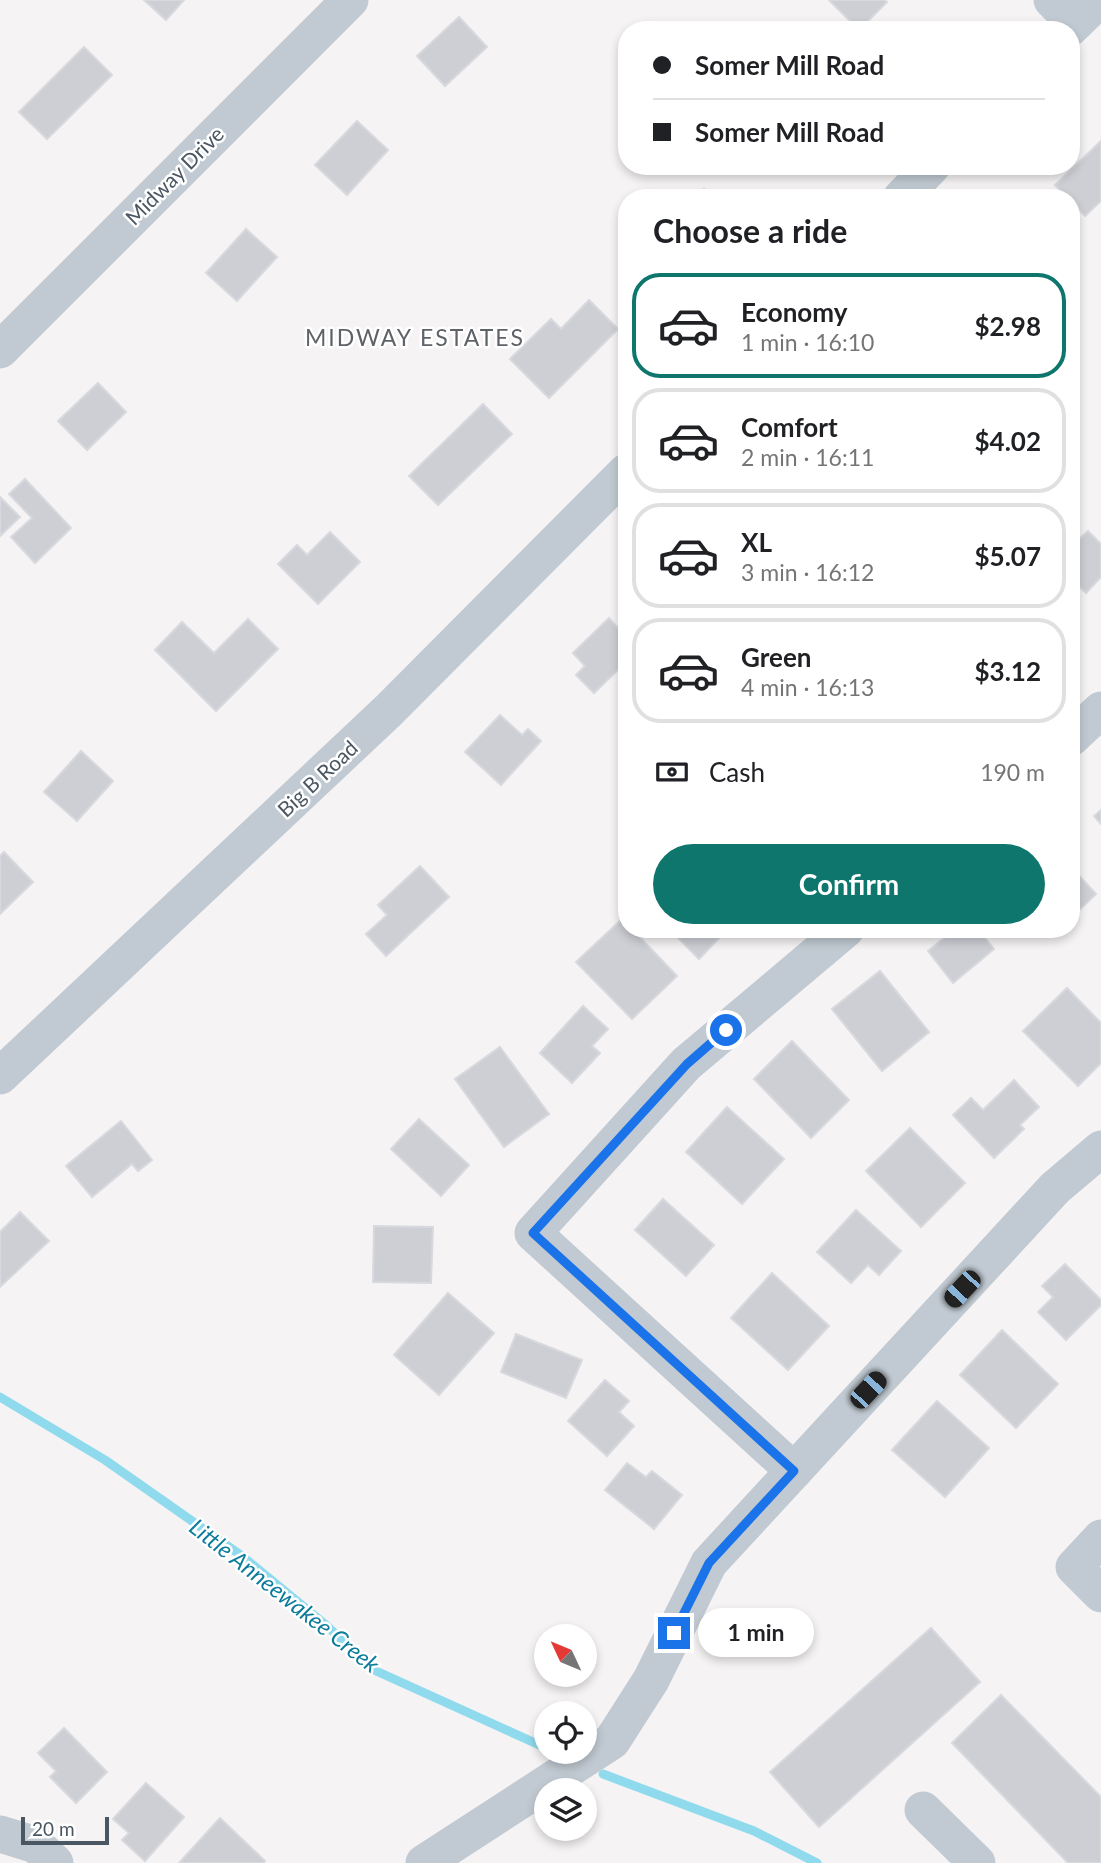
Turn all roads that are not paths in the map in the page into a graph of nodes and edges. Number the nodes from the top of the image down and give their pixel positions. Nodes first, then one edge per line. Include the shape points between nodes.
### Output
1 (350, 0) edge
2 (923, 175) edge
3 (910, 189) edge
4 (0, 350) edge
5 (618, 480) edge
6 (1101, 710) edge
7 (1080, 730) edge
8 (835, 938) edge
9 (0, 1076) edge
10 (1101, 1149) edge
11 (794, 1471) junction
12 (1101, 1538) edge
13 (1101, 1594) edge
14 (923, 1810) dead end
15 (0, 1834) edge
16 (55, 1863) edge
17 (424, 1863) edge
18 (977, 1863) edge

1 - 4 street, Midway Drive
2 - 3 street
5 - 9 street, Big B Road via 388,711
6 - 7 street
8 - 11 street via 687,1064 533,1233
10 - 11 street via 1055,1188
11 - 17 street via 709,1563 651,1680 612,1741
12 - 13 street via 1074,1567
14 - 18 street
15 - 16 street via 36,1845

